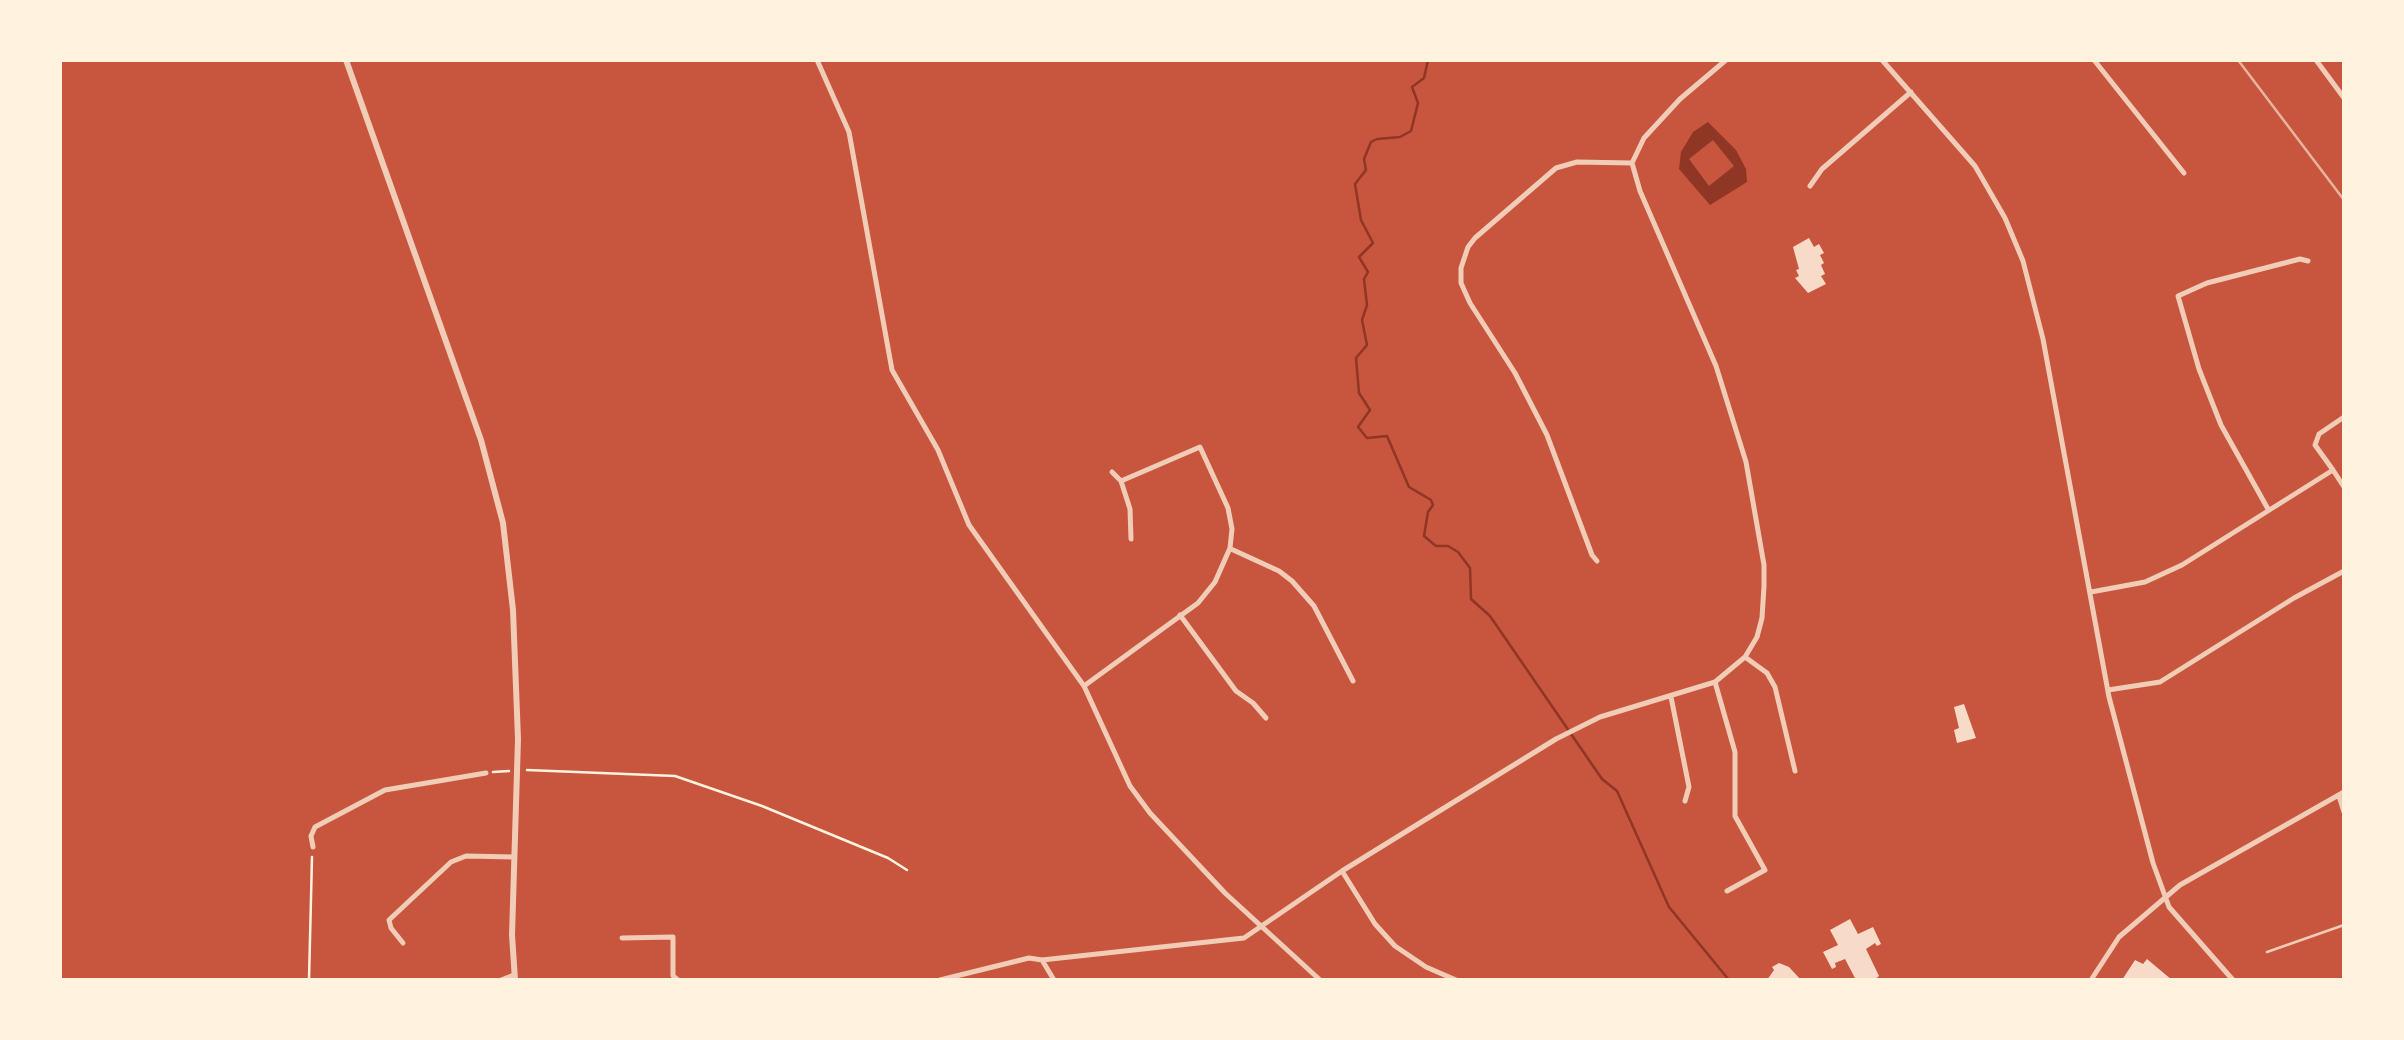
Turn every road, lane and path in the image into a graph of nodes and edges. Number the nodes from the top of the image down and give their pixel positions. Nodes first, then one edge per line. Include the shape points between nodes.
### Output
1 (346, 60) edge
2 (818, 60) edge
3 (1706, 60) edge
4 (1726, 60) edge
5 (1882, 60) edge
6 (2094, 60) edge
7 (2316, 60) edge
8 (1714, 70) junction
9 (1910, 92) junction
10 (2344, 98) edge
11 (1632, 162) junction
12 (2184, 173) dead end
13 (1810, 186) dead end
14 (2308, 261) dead end
15 (2344, 418) edge
16 (2333, 470) junction
17 (1112, 472) dead end
18 (1121, 482) junction
19 (2344, 488) edge
20 (2268, 508) junction
21 (1131, 540) dead end
22 (1230, 548) junction
23 (1597, 561) dead end
24 (2344, 572) edge
25 (2090, 592) junction
26 (1180, 615) junction
27 (1745, 657) junction
28 (1353, 681) dead end
29 (1714, 682) junction
30 (1084, 686) junction
31 (2108, 690) junction
32 (1671, 698) junction
33 (1266, 718) dead end
34 (516, 770) junction
35 (1795, 771) dead end
36 (486, 773) joint
37 (2341, 794) edge
38 (1686, 801) dead end
39 (2344, 812) edge
40 (313, 847) joint
41 (514, 858) junction
42 (908, 870) dead end
43 (1342, 871) junction
44 (1727, 891) dead end
45 (2165, 898) junction
46 (2344, 924) edge
47 (1262, 926) junction
48 (622, 938) dead end
49 (403, 943) dead end
50 (2267, 952) dead end
51 (1042, 960) junction
52 (514, 977) edge
53 (674, 979) edge
54 (310, 980) edge
55 (501, 980) edge
56 (940, 980) edge
57 (1054, 980) edge
58 (1320, 980) edge
59 (1456, 980) edge
60 (2092, 980) edge
61 (2233, 980) edge

1 - 34 street via 481,440 503,523 513,610
2 - 30 street via 848,132 892,370 938,450 969,525
3 - 8 street
4 - 8 street
5 - 9 street
6 - 12 street
7 - 10 street
8 - 11 street via 1644,138
9 - 13 street
9 - 25 street via 1974,166 2024,261
11 - 23 street via 1556,168 1476,238 1460,268 1470,303 1534,407
11 - 27 street via 1716,366 1746,462 1764,575 1762,618
14 - 20 street via 2207,283 2178,296 2221,426
15 - 16 street via 2317,438
16 - 19 street
16 - 20 street
17 - 18 street
18 - 21 street
18 - 22 street via 1200,447 1228,508
20 - 25 street via 2146,582
22 - 26 street via 1215,582
22 - 28 street via 1292,582 1314,606
24 - 31 street via 2160,682
25 - 31 street
26 - 30 street
26 - 33 street via 1236,691
27 - 29 street
27 - 35 street via 1775,686
29 - 32 street
29 - 44 street via 1735,752 1735,816 1764,870
30 - 47 street via 1130,786
31 - 45 street
32 - 38 street
32 - 43 street via 1600,717 1560,737
34 - 36 path
34 - 41 street
34 - 42 path via 674,776
36 - 40 street via 385,790 315,827
37 - 39 street
37 - 45 street
40 - 54 path
41 - 49 street via 466,856 451,862 389,920
41 - 52 street
43 - 47 street
43 - 59 street via 1395,946
45 - 60 street via 2113,945
45 - 61 street
46 - 50 lane
47 - 51 street via 1244,938
47 - 58 street
48 - 53 street via 673,936
51 - 56 street via 1015,960
51 - 57 street
52 - 55 street

